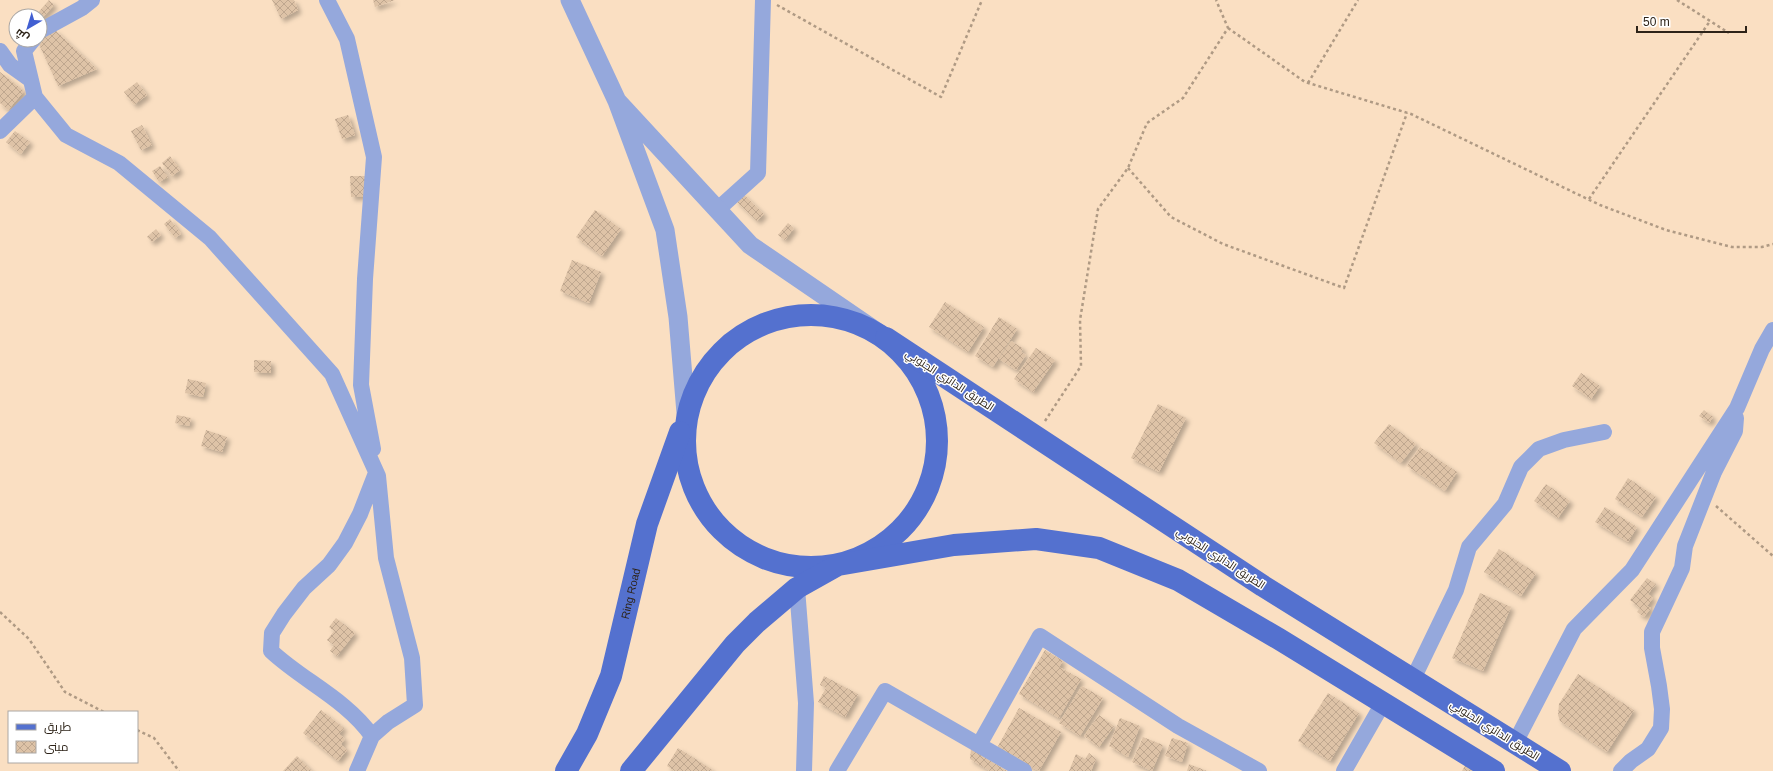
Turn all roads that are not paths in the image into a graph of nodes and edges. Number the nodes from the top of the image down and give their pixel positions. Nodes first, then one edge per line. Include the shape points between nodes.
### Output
1 (92, 0) edge
2 (327, 0) edge
3 (570, 0) edge
4 (768, 2) edge
5 (48, 26) edge
6 (26, 48) edge
7 (0, 51) edge
8 (31, 80) junction
9 (35, 97) junction
10 (618, 100) junction
11 (0, 131) edge
12 (717, 210) junction
13 (1773, 330) edge
14 (886, 338) junction
15 (1737, 408) junction
16 (686, 413) junction
17 (1604, 432) dead end
18 (377, 474) junction
19 (838, 565) junction
20 (797, 588) junction
21 (1413, 679) junction
22 (1383, 703) junction
23 (372, 736) junction
24 (1515, 743) junction
25 (980, 745) junction
26 (357, 771) edge
27 (566, 771) edge
28 (631, 771) edge
29 (804, 771) edge
30 (837, 771) edge
31 (1024, 771) edge
32 (1259, 771) edge
33 (1344, 771) edge
34 (1494, 771) edge
35 (1560, 771) edge
36 (1622, 771) edge

1 - 5 street
2 - 18 street via 347,39 374,157 360,385
3 - 10 street
4 - 12 street via 758,173
6 - 8 street via 24,51
7 - 8 street via 10,65
8 - 9 street
9 - 11 street
9 - 18 street via 66,134 119,163 210,238 332,374
10 - 12 street
10 - 16 street via 665,230 678,317
12 - 14 street via 750,246
13 - 15 street via 1762,349
14 - 16 main road, Ring Road via 848,320 806,314 765,322 724,348 702,375
14 - 19 main road via 915,368 933,406 938,447 929,488 908,523 876,550
14 - 21 main road, الطريق الدائري الجنوبي via 1263,586
15 - 24 street via 1632,570 1574,629
15 - 36 street via 1735,431 1714,472 1685,546 1682,568 1652,632 1662,728 1648,749
16 - 19 main road via 684,455 696,496 721,530 755,555 796,567
16 - 27 main road, Ring Road via 647,524 611,676 587,734
17 - 21 street via 1564,440 1538,450 1521,467 1505,504 1469,547 1456,590
18 - 23 street via 386,558 412,658 415,705
18 - 23 street via 344,543 329,565 304,588 272,633 271,652 349,710
19 - 20 main road
19 - 22 main road via 954,545 1036,539 1099,548 1178,580
20 - 28 main road via 735,644
20 - 29 street via 806,703
21 - 24 main road, الطريق الدائري الجنوبي
22 - 33 street
22 - 34 main road
23 - 26 street
24 - 35 main road, الطريق الدائري الجنوبي
25 - 30 street via 885,691
25 - 31 street
25 - 32 street via 1040,636 1178,726

